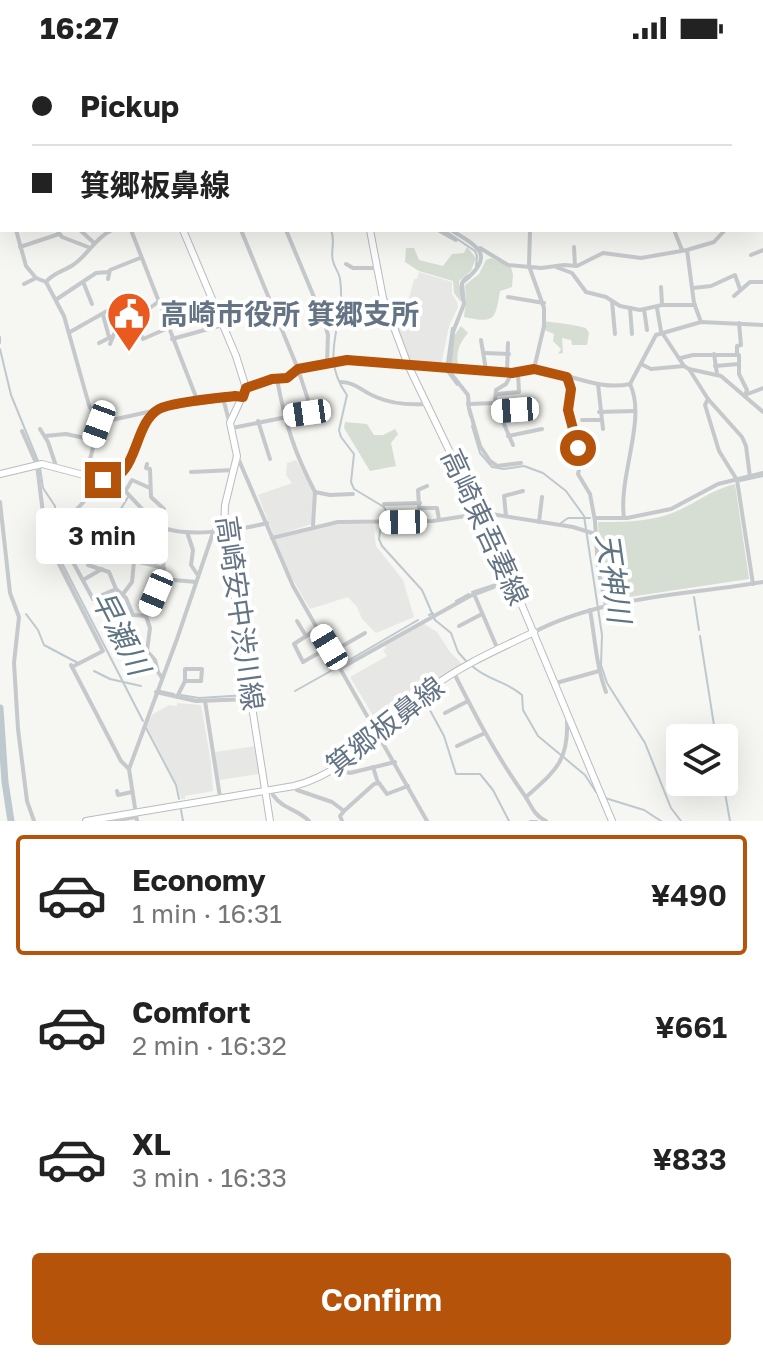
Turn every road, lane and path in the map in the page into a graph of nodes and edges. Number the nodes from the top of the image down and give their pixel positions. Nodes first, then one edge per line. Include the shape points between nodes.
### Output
1 (16, 232) edge
2 (58, 232) edge
3 (81, 232) edge
4 (109, 232) edge
5 (132, 232) edge
6 (184, 232) edge
7 (242, 232) edge
8 (287, 232) edge
9 (370, 232) edge
10 (449, 232) edge
11 (530, 232) edge
12 (676, 232) edge
13 (721, 232) edge
14 (456, 240) dead end
15 (473, 243) junction
16 (91, 245) junction
17 (20, 247) junction
18 (574, 247) dead end
19 (684, 250) junction
20 (763, 250) edge
21 (751, 255) dead end
22 (140, 257) junction
23 (346, 264) dead end
24 (529, 266) junction
25 (575, 266) junction
26 (556, 267) junction
27 (377, 268) junction
28 (109, 272) junction
29 (36, 278) junction
30 (108, 279) dead end
31 (46, 282) junction
32 (763, 282) edge
33 (84, 283) junction
34 (24, 284) dead end
35 (661, 287) dead end
36 (693, 288) junction
37 (740, 289) junction
38 (734, 296) dead end
39 (508, 297) dead end
40 (57, 299) junction
41 (612, 301) junction
42 (159, 302) junction
43 (544, 303) junction
44 (92, 304) dead end
45 (695, 305) junction
46 (659, 306) junction
47 (630, 308) junction
48 (644, 309) junction
49 (103, 315) junction
50 (134, 319) junction
51 (701, 322) junction
52 (739, 323) junction
53 (223, 325) junction
54 (763, 325) edge
55 (168, 328) junction
56 (647, 330) dead end
57 (70, 332) junction
58 (663, 332) junction
59 (615, 334) dead end
60 (632, 334) dead end
61 (111, 337) junction
62 (172, 339) junction
63 (481, 340) dead end
64 (99, 343) dead end
65 (508, 343) dead end
66 (110, 344) dead end
67 (485, 353) junction
68 (509, 354) junction
69 (714, 354) junction
70 (737, 354) junction
71 (681, 358) junction
72 (331, 362) junction
73 (641, 364) junction
74 (739, 364) junction
75 (408, 365) junction
76 (715, 366) junction
77 (686, 367) junction
78 (446, 368) junction
79 (298, 369) junction
80 (534, 369) junction
81 (486, 370) junction
82 (513, 372) junction
83 (717, 374) junction
84 (567, 377) junction
85 (277, 379) junction
86 (341, 382) dead end
87 (598, 384) junction
88 (630, 384) junction
89 (246, 388) junction
90 (763, 388) edge
91 (496, 394) junction
92 (745, 395) junction
93 (223, 397) junction
94 (243, 397) junction
95 (708, 399) junction
96 (198, 402) junction
97 (495, 403) junction
98 (426, 404) junction
99 (469, 404) junction
100 (533, 409) dead end
101 (157, 410) junction
102 (635, 411) junction
103 (498, 412) junction
104 (599, 412) junction
105 (763, 412) edge
106 (283, 416) junction
107 (582, 420) dead end
108 (600, 420) junction
109 (258, 421) junction
110 (99, 424) junction
111 (231, 426) junction
112 (40, 429) dead end
113 (542, 429) dead end
114 (603, 429) dead end
115 (22, 431) dead end
116 (45, 436) junction
117 (508, 436) junction
118 (94, 440) junction
119 (513, 445) dead end
120 (237, 456) junction
121 (270, 459) dead end
122 (521, 463) dead end
123 (147, 464) dead end
124 (37, 465) junction
125 (56, 466) junction
126 (234, 470) junction
127 (191, 472) dead end
128 (763, 473) edge
129 (0, 474) edge
130 (86, 475) junction
131 (750, 477) junction
132 (95, 478) junction
133 (114, 479) junction
134 (737, 480) junction
135 (427, 486) dead end
136 (150, 488) junction
137 (126, 490) junction
138 (523, 491) dead end
139 (315, 492) junction
140 (353, 494) dead end
141 (542, 497) dead end
142 (0, 502) edge
143 (384, 504) dead end
144 (420, 506) junction
145 (101, 513) dead end
146 (480, 513) junction
147 (506, 516) junction
148 (150, 517) junction
149 (595, 518) junction
150 (624, 518) junction
151 (439, 520) junction
152 (420, 521) junction
153 (539, 522) junction
154 (112, 523) dead end
155 (267, 523) junction
156 (313, 526) junction
157 (161, 528) junction
158 (81, 529) junction
159 (224, 529) junction
160 (214, 530) junction
161 (187, 532) junction
162 (591, 532) junction
163 (102, 533) dead end
164 (137, 534) junction
165 (272, 538) junction
166 (88, 548) junction
167 (68, 553) junction
168 (59, 561) junction
169 (132, 561) junction
170 (164, 568) junction
171 (102, 569) junction
172 (198, 575) junction
173 (163, 579) junction
174 (512, 580) junction
175 (83, 581) junction
176 (196, 582) junction
177 (763, 582) edge
178 (753, 584) junction
179 (116, 589) junction
180 (123, 594) junction
181 (474, 594) junction
182 (605, 606) junction
183 (591, 610) junction
184 (482, 614) junction
185 (146, 616) junction
186 (297, 621) dead end
187 (459, 626) dead end
188 (318, 629) junction
189 (534, 632) junction
190 (365, 633) dead end
191 (306, 636) junction
192 (330, 650) junction
193 (498, 650) junction
194 (341, 668) junction
195 (599, 671) junction
196 (454, 673) junction
197 (162, 678) junction
198 (185, 681) junction
199 (556, 683) junction
200 (156, 692) junction
201 (606, 692) dead end
202 (177, 697) junction
203 (251, 699) junction
204 (205, 701) junction
205 (468, 701) junction
206 (445, 713) dead end
207 (569, 714) junction
208 (379, 733) junction
209 (485, 733) junction
210 (457, 746) dead end
211 (395, 762) junction
212 (373, 767) junction
213 (129, 769) junction
214 (336, 769) junction
215 (378, 783) junction
216 (294, 786) junction
217 (408, 786) junction
218 (265, 790) junction
219 (117, 791) dead end
220 (132, 792) junction
221 (273, 795) dead end
222 (526, 797) junction
223 (220, 798) junction
224 (344, 811) junction
225 (136, 817) edge
226 (34, 821) edge
227 (86, 821) edge
228 (112, 821) edge
229 (270, 821) edge
230 (309, 821) edge
231 (342, 821) edge
232 (427, 821) edge
233 (546, 821) edge
234 (612, 821) edge

1 - 17 street
2 - 16 street
2 - 17 street
3 - 16 street
4 - 16 street
5 - 22 street
6 - 53 main road
7 - 79 street
8 - 72 street via 328,335
9 - 27 main road, 高崎東吾妻線
10 - 14 street
10 - 15 street
11 - 24 street
12 - 19 street
13 - 19 street via 710,244
15 - 24 street via 508,265
15 - 78 street via 480,251 480,264 462,283 464,304
16 - 31 street via 76,263
17 - 29 street
18 - 25 street
19 - 25 street via 641,258 603,253
19 - 36 street
20 - 21 street
22 - 28 street
22 - 42 street
23 - 27 street
24 - 26 street
24 - 43 street
25 - 26 street
26 - 41 street via 572,273 586,292
27 - 75 main road, 高崎東吾妻線
28 - 30 street
28 - 33 street via 99,272
29 - 31 street
29 - 34 street
31 - 40 street
32 - 37 street
33 - 40 street
33 - 44 street
35 - 46 street
36 - 37 street via 735,275
36 - 45 street
37 - 38 street
39 - 43 street
40 - 57 street
41 - 47 street
41 - 59 street
42 - 50 street
42 - 55 street
43 - 80 street
45 - 46 street
45 - 51 street
46 - 48 street
46 - 58 street
47 - 48 street
47 - 60 street
48 - 56 street
49 - 50 street via 125,302
49 - 57 street
49 - 61 street
50 - 55 street via 143,339
50 - 61 street
51 - 52 street
51 - 58 street
52 - 54 street
52 - 70 street
53 - 62 street
53 - 89 main road
55 - 62 street
57 - 110 street
58 - 71 street
58 - 73 street via 653,338
61 - 64 street
61 - 66 street
62 - 96 street
63 - 67 street
65 - 68 street
67 - 68 street
67 - 81 street
68 - 82 street
69 - 70 street
69 - 71 street
69 - 76 street
70 - 74 street
71 - 77 street
72 - 75 street
72 - 79 street
73 - 77 street via 651,369
73 - 88 street
74 - 76 street
74 - 92 street
75 - 78 street
75 - 98 main road, 高崎東吾妻線
76 - 83 street
77 - 83 street
77 - 95 street
78 - 81 street
78 - 99 street via 466,390
79 - 85 street
79 - 106 street via 309,411
80 - 82 street
80 - 84 street
81 - 82 street
82 - 91 street
82 - 91 street via 519,392
83 - 92 street
84 - 87 street
84 - 149 street via 568,410 581,454 578,474
85 - 89 street
85 - 106 street
86 - 98 street via 386,401
87 - 88 street
87 - 104 street
88 - 102 street
89 - 94 main road
90 - 92 street
91 - 97 street
92 - 105 street
93 - 94 main road
93 - 96 main road
93 - 111 street
94 - 111 main road
95 - 131 street via 745,443
95 - 134 street via 705,405 719,451
96 - 101 main road
97 - 99 street
97 - 103 street
98 - 146 main road, 高崎東吾妻線
99 - 122 street via 480,446 490,461 500,466
100 - 103 street
101 - 110 street
101 - 133 main road via 126,468
102 - 104 street
102 - 150 street via 621,501
103 - 117 street
104 - 108 street
106 - 109 street
106 - 139 street
107 - 108 street
108 - 114 street
109 - 111 street
109 - 121 street
110 - 118 street
111 - 120 main road, 高崎安中渋川線
112 - 116 street
113 - 117 street
115 - 124 street
116 - 118 street
116 - 125 street
117 - 119 street
118 - 130 street
120 - 126 main road, 高崎安中渋川線
120 - 155 street
123 - 136 street
124 - 125 main road
124 - 129 main road
124 - 168 street via 45,529
125 - 130 main road
126 - 127 street
126 - 159 main road, 高崎安中渋川線
128 - 131 street
130 - 132 main road
131 - 134 street
132 - 133 main road
132 - 158 street via 91,494 76,510
133 - 137 street
134 - 150 street via 671,509
134 - 178 street
135 - 144 street via 418,490
136 - 137 street via 132,480
136 - 157 street via 151,497 164,509
137 - 148 street
138 - 147 street via 504,496
139 - 140 street
139 - 156 street
141 - 153 street
142 - 226 street via 10,593 19,617 14,663 18,729
143 - 144 street
144 - 151 street via 437,508
144 - 152 street
145 - 158 street
146 - 147 street
146 - 151 street
146 - 174 main road, 高崎東吾妻線
147 - 153 street
148 - 157 street
148 - 164 street
149 - 150 street
149 - 162 street
151 - 152 street
152 - 156 street
153 - 162 street
154 - 164 street via 132,524
155 - 159 street
155 - 165 street
156 - 165 street
157 - 161 street
157 - 170 street
158 - 166 street
159 - 160 street
159 - 203 main road, 高崎安中渋川線
160 - 161 street
160 - 172 street
161 - 172 street via 191,565
162 - 182 street
163 - 164 street
164 - 169 street
165 - 188 street
166 - 167 street
166 - 169 street
166 - 171 street via 88,565
167 - 168 street
167 - 175 street
168 - 213 street via 103,651 72,666
169 - 170 street
169 - 180 street via 132,582
170 - 173 street
171 - 175 street
171 - 179 street via 109,572
172 - 176 street
173 - 176 street
173 - 185 street
174 - 181 street
174 - 189 main road, 高崎東吾妻線
175 - 179 street via 95,600
176 - 197 street
177 - 178 street
178 - 182 street
179 - 180 street
180 - 185 street via 133,615
181 - 184 street
181 - 194 street
182 - 183 street
183 - 189 street
183 - 195 street
184 - 187 street
184 - 193 street
185 - 197 street via 147,651
186 - 191 street
188 - 191 street
188 - 192 street
189 - 193 main road, 箕郷板鼻線
189 - 199 main road, 高崎東吾妻線
190 - 192 street
191 - 192 street via 294,644 303,662
192 - 194 street
193 - 196 main road, 箕郷板鼻線
194 - 208 street
195 - 199 street
195 - 201 street
196 - 205 street
196 - 208 main road, 箕郷板鼻線
197 - 200 street
198 - 198 street via 186,668 202,669 201,681
198 - 202 street
199 - 207 main road, 高崎東吾妻線
200 - 202 street
200 - 213 street
202 - 204 street
203 - 204 street
203 - 218 main road, 高崎安中渋川線
204 - 223 street
205 - 206 street
205 - 209 street
207 - 222 street via 557,770
207 - 234 main road, 高崎東吾妻線
208 - 211 street
208 - 214 main road, 箕郷板鼻線
209 - 210 street
209 - 222 street
211 - 212 street
211 - 217 street
212 - 214 street via 350,773
212 - 215 street
213 - 220 street
214 - 216 main road, 箕郷板鼻線
215 - 217 street via 387,794
215 - 224 street
216 - 218 main road, 箕郷板鼻線
216 - 224 street
217 - 232 street
218 - 223 main road, 箕郷板鼻線
218 - 229 main road, 高崎安中渋川線
219 - 220 street
220 - 225 street
221 - 230 street via 280,806
222 - 233 street via 536,816
223 - 225 main road, 箕郷板鼻線
224 - 231 street
225 - 227 main road, 箕郷板鼻線
225 - 228 street

